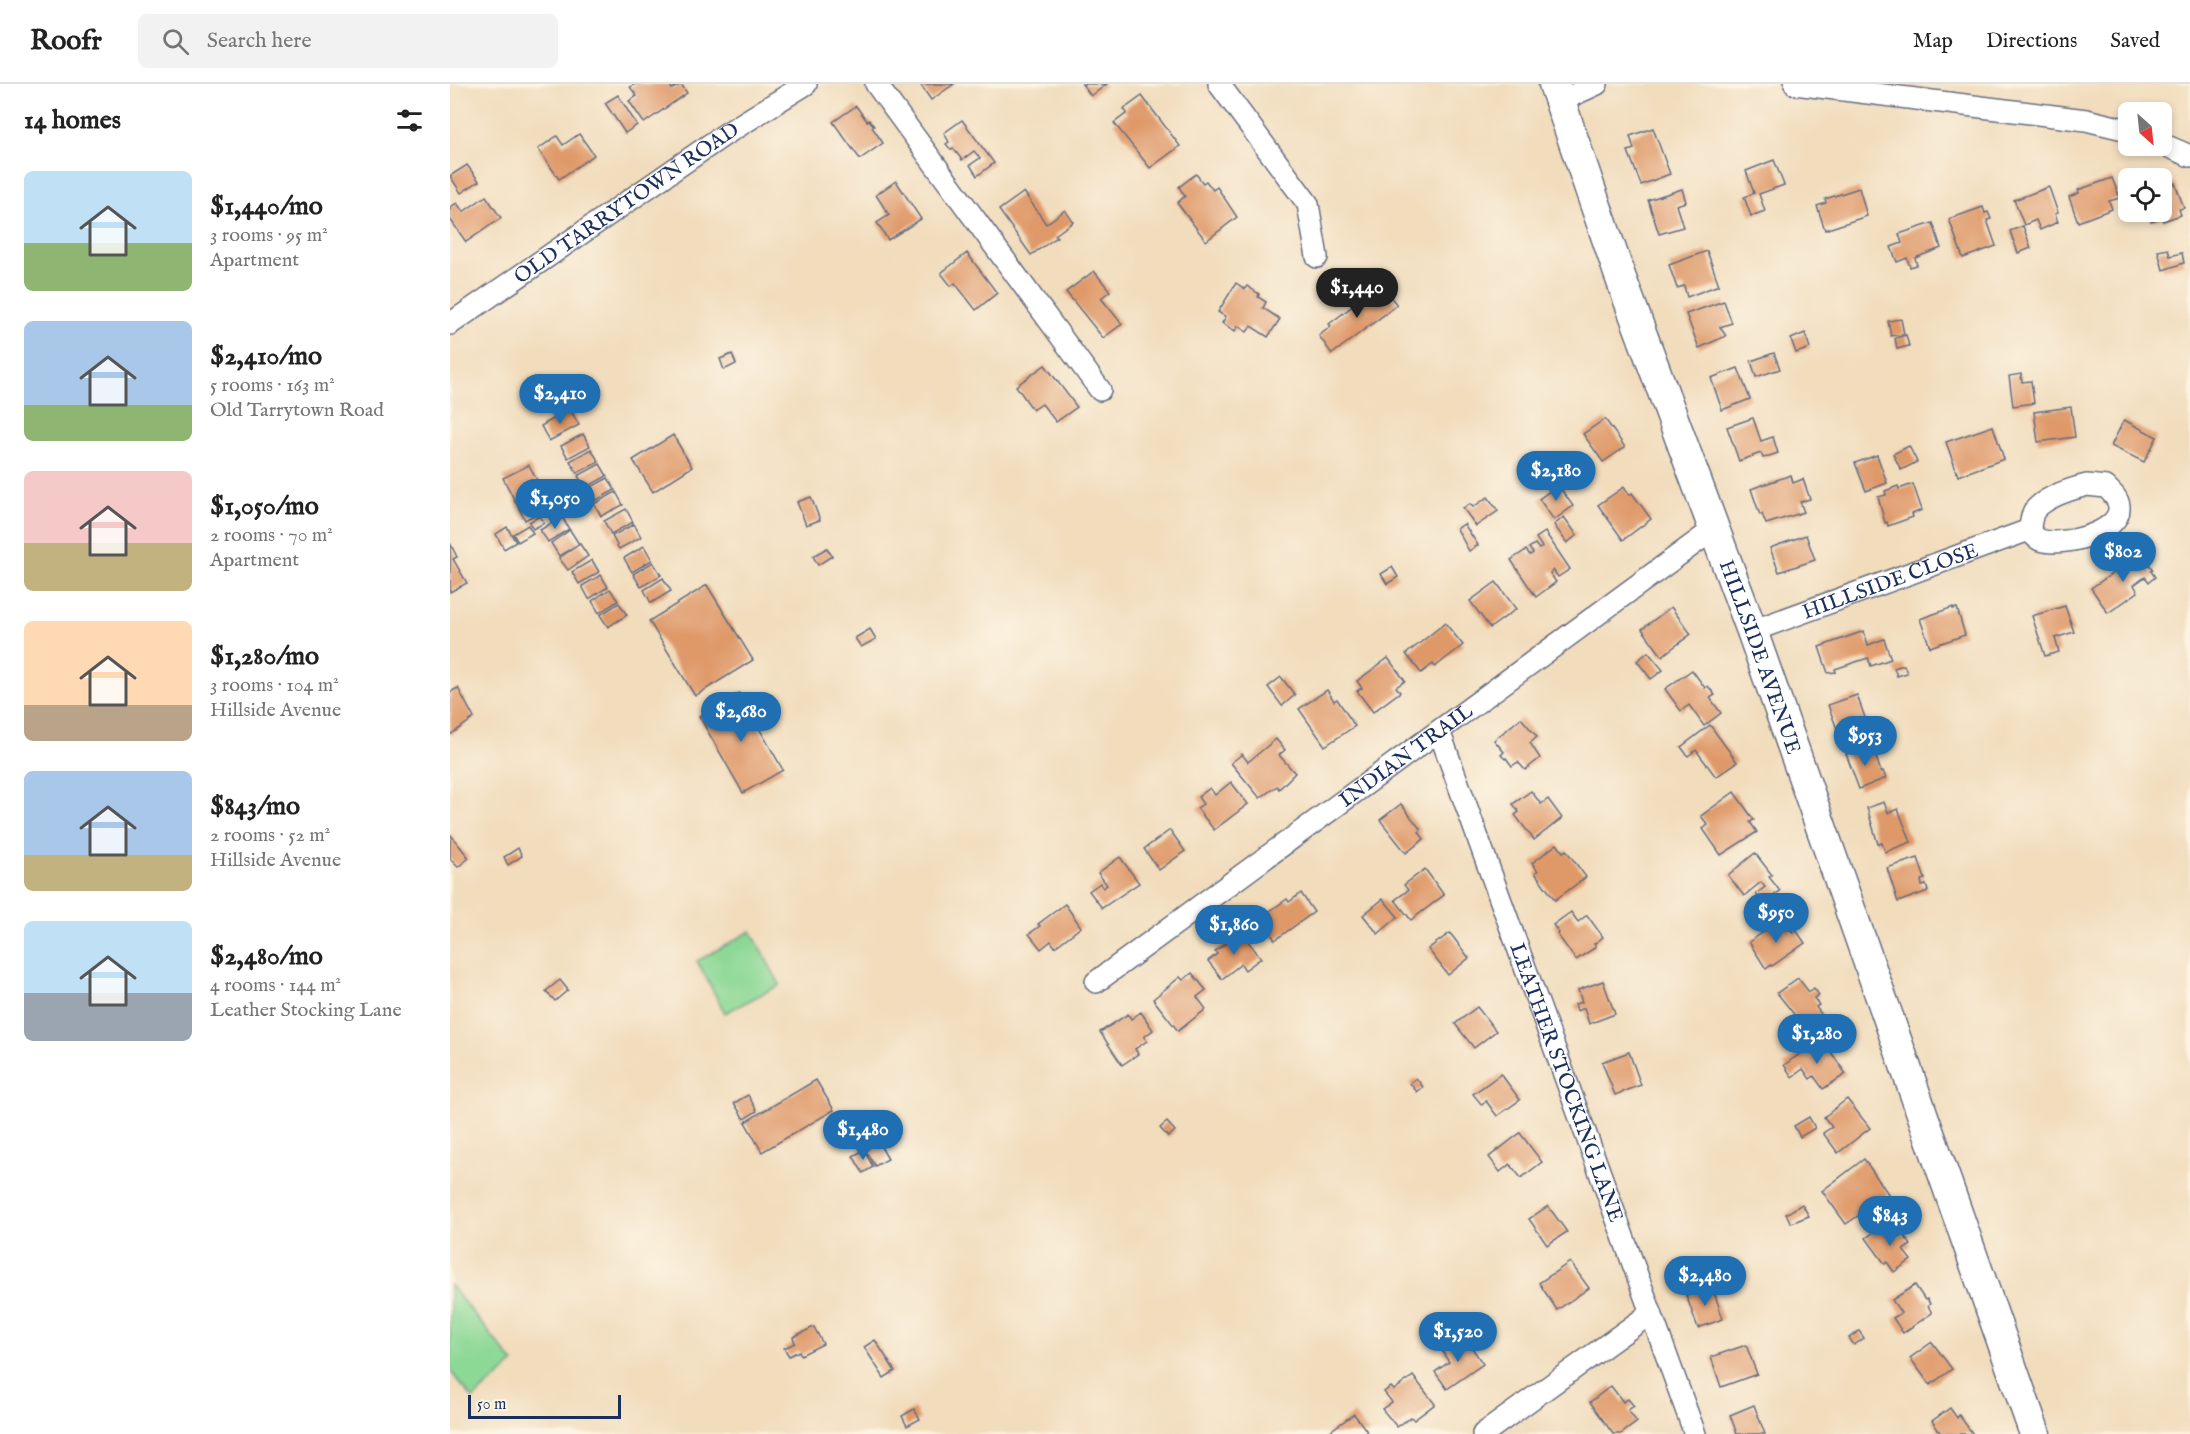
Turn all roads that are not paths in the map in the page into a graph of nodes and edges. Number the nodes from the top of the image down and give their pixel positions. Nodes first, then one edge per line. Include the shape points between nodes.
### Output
1 (806, 84) edge
2 (876, 84) edge
3 (1219, 84) edge
4 (1598, 84) edge
5 (1795, 84) edge
6 (1557, 93) edge
7 (2118, 128) edge
8 (2172, 148) edge
9 (2190, 156) edge
10 (1317, 257) dead end
11 (450, 324) edge
12 (1100, 390) dead end
13 (1714, 529) junction
14 (2029, 530) dead end
15 (1752, 631) junction
16 (1439, 731) junction
17 (1096, 982) dead end
18 (1651, 1313) junction
19 (1483, 1434) edge
20 (1695, 1434) edge
21 (2035, 1434) edge

1 - 11 street, OLD TARRYTOWN ROAD via 724,135
2 - 12 street
3 - 10 street via 1308,204
4 - 6 street
5 - 7 street via 2086,120
6 - 13 main road, HILLSIDE AVENUE
8 - 9 street
13 - 15 main road, HILLSIDE AVENUE
13 - 16 street, INDIAN TRAIL
14 - 15 street, HILLSIDE CLOSE
15 - 21 main road, HILLSIDE AVENUE
16 - 17 street, INDIAN TRAIL
16 - 18 street, LEATHER STOCKING LANE
18 - 19 street
18 - 20 street, LEATHER STOCKING LANE

